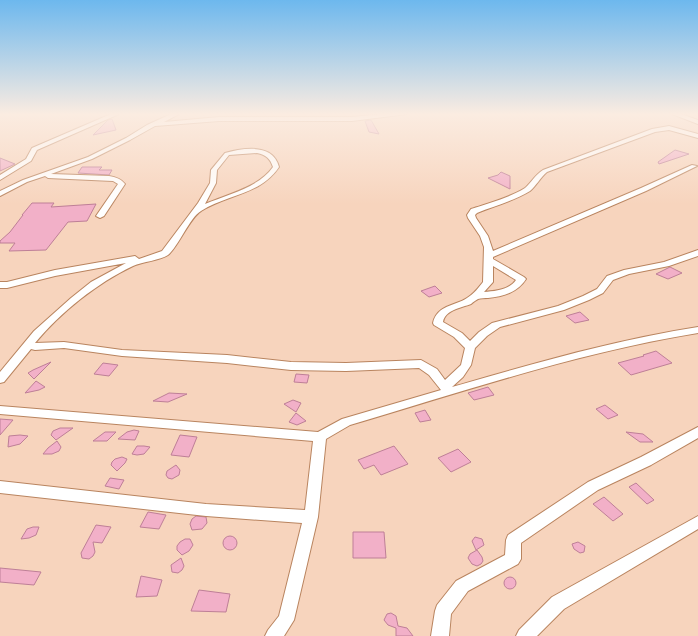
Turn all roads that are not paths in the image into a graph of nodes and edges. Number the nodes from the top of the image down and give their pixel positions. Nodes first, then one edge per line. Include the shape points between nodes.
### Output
1 (47, 144) edge
2 (117, 144) edge
3 (616, 144) edge
4 (694, 166) dead end
5 (40, 176) junction
6 (0, 178) edge
7 (0, 194) edge
8 (196, 210) junction
9 (100, 216) dead end
10 (698, 253) edge
11 (154, 256) junction
12 (488, 257) junction
13 (0, 285) edge
14 (475, 296) junction
15 (698, 330) edge
16 (29, 344) junction
17 (470, 347) junction
18 (0, 379) edge
19 (446, 390) junction
20 (0, 410) edge
21 (698, 432) edge
22 (320, 437) junction
23 (0, 487) edge
24 (310, 517) junction
25 (698, 522) edge
26 (274, 636) edge
27 (440, 636) edge
28 (525, 636) edge

1 - 6 street via 34,149 28,160
2 - 5 street via 90,158
3 - 12 street via 545,171 537,176 529,188 517,195 474,211 471,215 472,221 484,236 488,246
4 - 12 street
5 - 7 street
5 - 9 street via 115,179 122,184
8 - 8 street via 213,183 214,170 227,154 271,154 276,166 265,180
8 - 11 street via 165,253
10 - 17 street via 666,264 626,272 610,278 600,291 586,298 561,308 496,325
11 - 13 street
11 - 16 street via 131,264 94,284 55,316
12 - 14 street via 488,282
12 - 14 street via 521,279 513,289
14 - 17 street via 442,312 438,318 438,323 458,335
15 - 19 street via 648,338
16 - 18 street
16 - 19 street via 35,347 64,345 292,366 421,364 433,372
17 - 19 street via 471,356 462,372
19 - 22 street via 346,422
20 - 22 street
21 - 27 street via 594,486 513,540 513,559 462,586 443,611
22 - 24 street
23 - 24 street via 206,510
24 - 26 street via 286,620
25 - 28 street via 558,603

